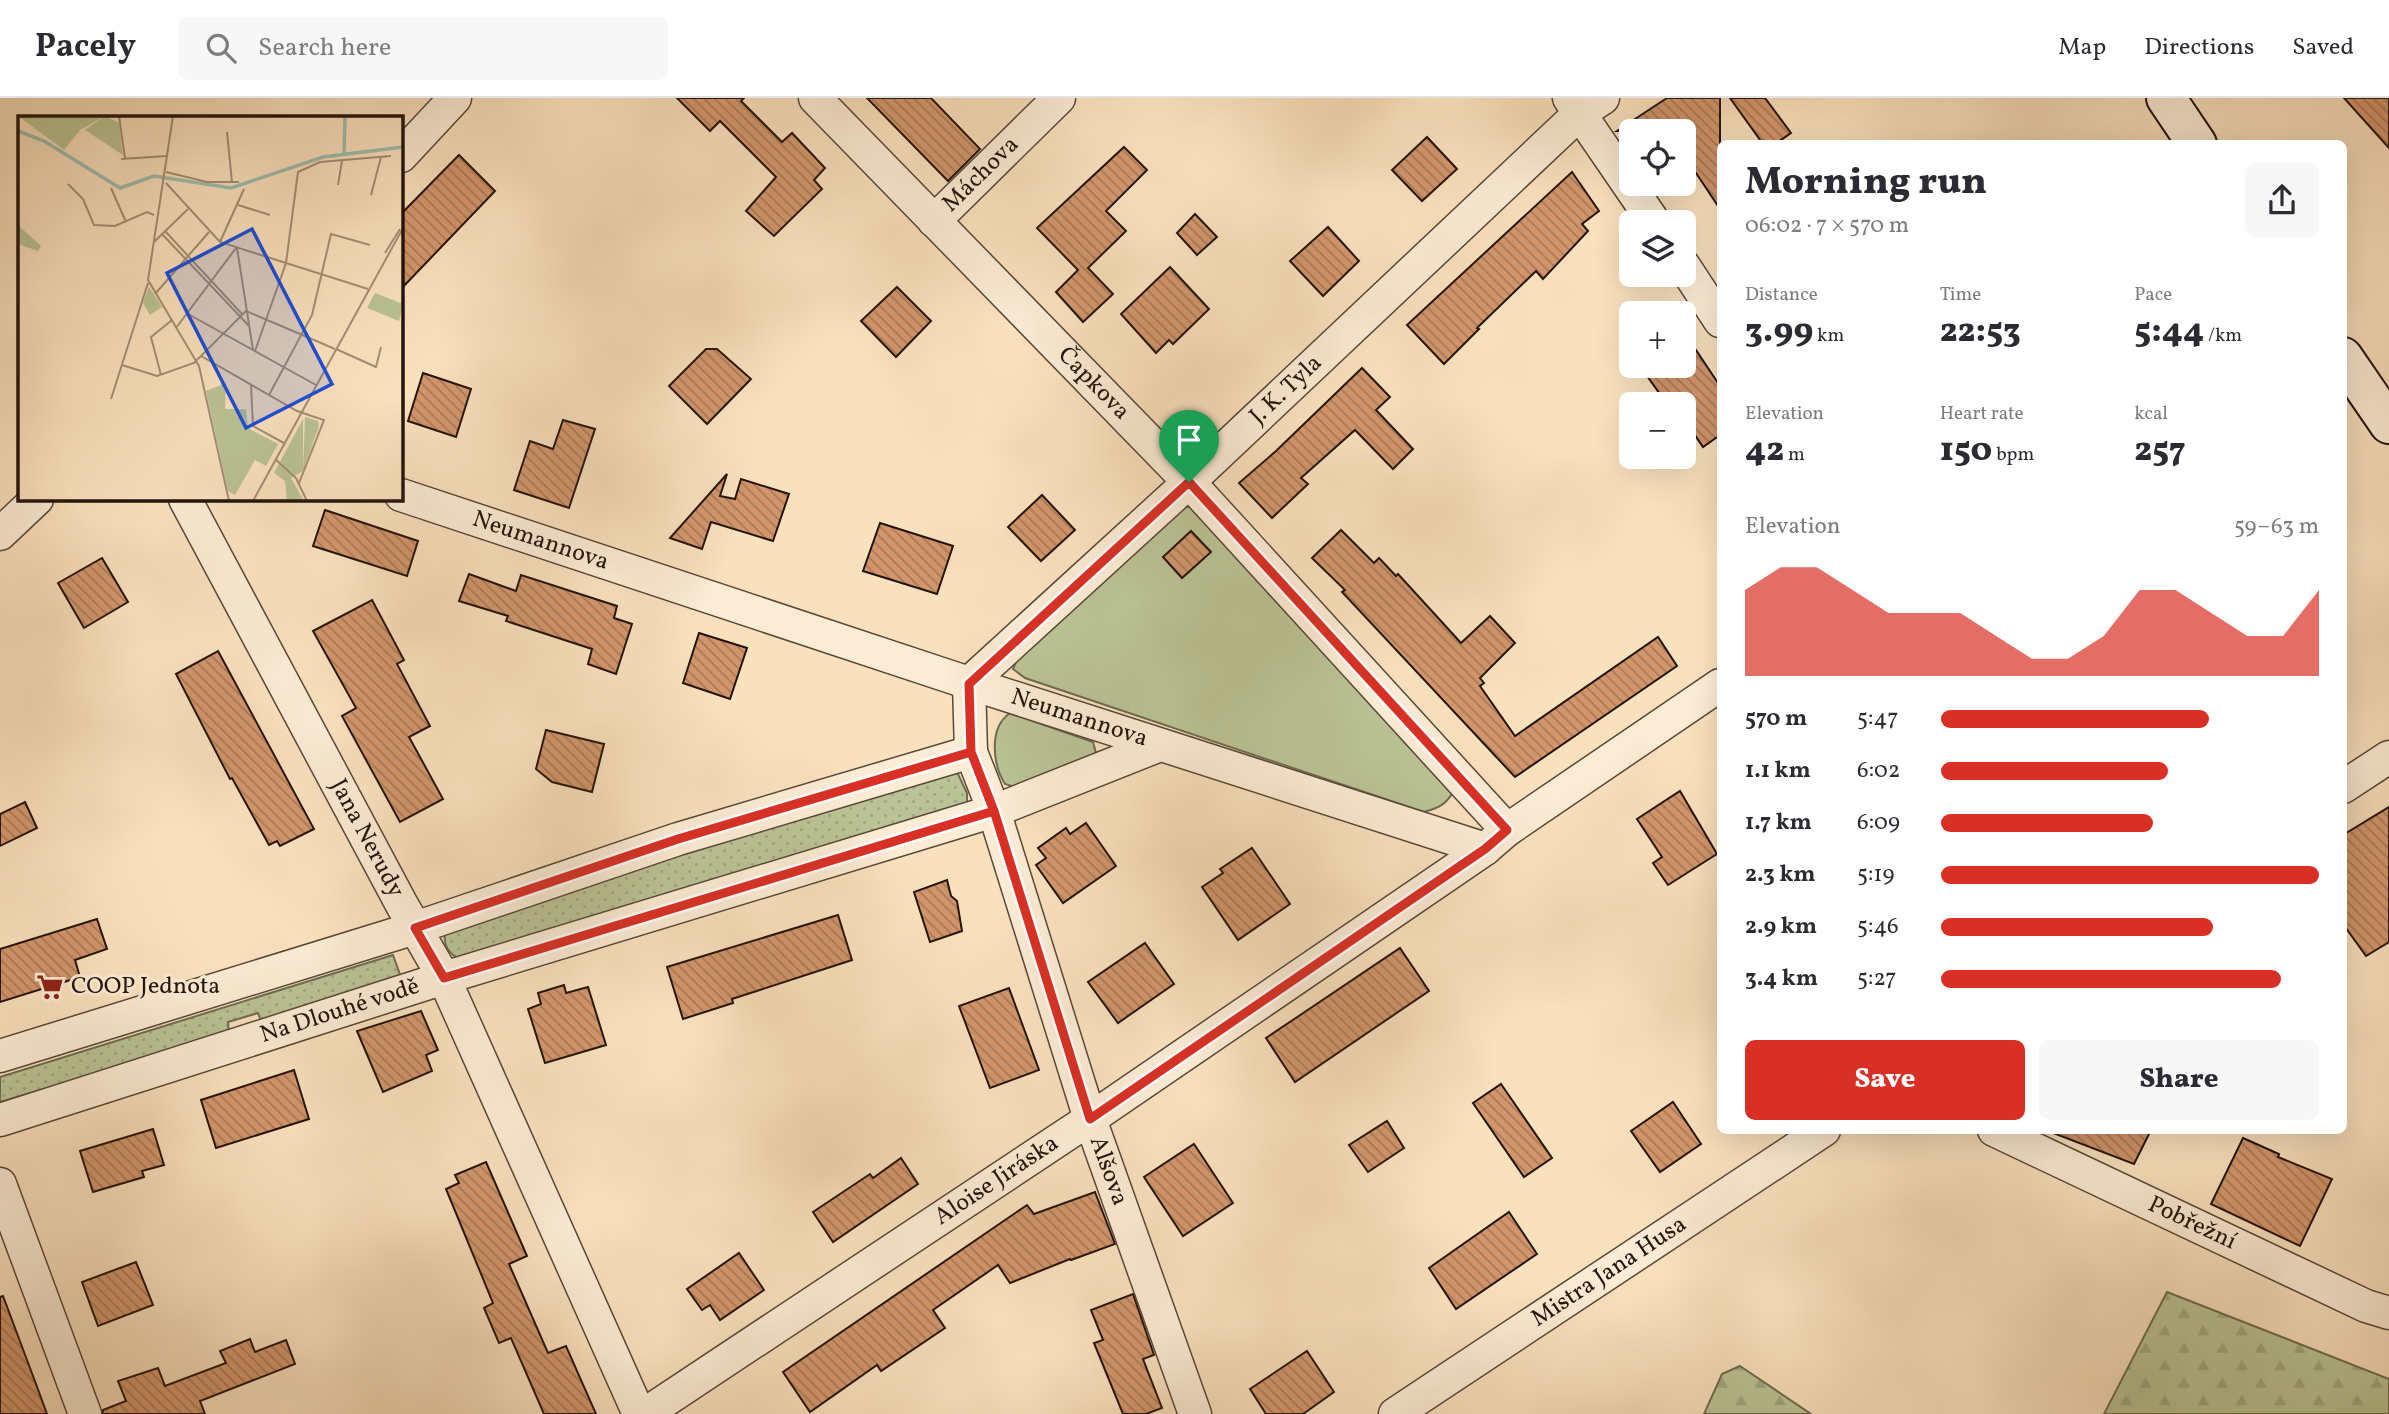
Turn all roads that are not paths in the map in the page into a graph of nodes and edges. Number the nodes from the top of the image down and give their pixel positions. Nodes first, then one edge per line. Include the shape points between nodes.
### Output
1 (454, 98) edge
2 (815, 98) edge
3 (1059, 98) edge
4 (2166, 98) edge
5 (1584, 103) edge
6 (2194, 140) edge
7 (402, 155) edge
8 (1647, 210) edge
9 (934, 222) junction
10 (1696, 284) edge
11 (1717, 316) edge
12 (2347, 363) edge
13 (2389, 424) edge
14 (1189, 482) junction
15 (402, 495) edge
16 (36, 500) edge
17 (185, 500) edge
18 (0, 534) edge
19 (969, 684) junction
20 (1717, 687) edge
21 (1160, 745) junction
22 (971, 752) junction
23 (2389, 757) edge
24 (2347, 785) edge
25 (994, 811) junction
26 (1496, 840) junction
27 (415, 928) junction
28 (444, 978) junction
29 (0, 1056) edge
30 (1090, 1119) junction
31 (0, 1120) edge
32 (1818, 1134) edge
33 (2002, 1134) edge
34 (0, 1185) edge
35 (2389, 1313) edge
36 (85, 1414) edge
37 (639, 1414) edge
38 (645, 1414) edge
39 (1195, 1414) edge
40 (1395, 1414) edge

1 - 7 street
2 - 9 street, Čapkova
3 - 9 street, Máchova
4 - 6 main road
5 - 8 street
5 - 14 street, J. K. Tyla
9 - 14 street, Čapkova
10 - 11 street
12 - 13 main road
14 - 19 street, J. K. Tyla
14 - 26 street, Čapkova
15 - 19 street, Neumannova
16 - 18 street
17 - 27 street, Jana Nerudy
19 - 21 street, Neumannova
19 - 22 street, Alšova
20 - 26 street
21 - 25 street, Na Dlouhé vodě
21 - 26 street, Neumannova
22 - 25 street, Alšova
22 - 27 street via 678,839
23 - 24 street
25 - 28 street, Na Dlouhé vodě
25 - 30 street, Alšova
26 - 30 street, Aloise Jiráska
27 - 28 street, Jana Nerudy
27 - 29 street
28 - 31 street, Na Dlouhé vodě
28 - 37 street, Jana Nerudy
30 - 38 street, Aloise Jiráska
30 - 39 street, Alšova
32 - 40 street, Mistra Jana Husa
33 - 35 street, Pobřežní
34 - 36 street

